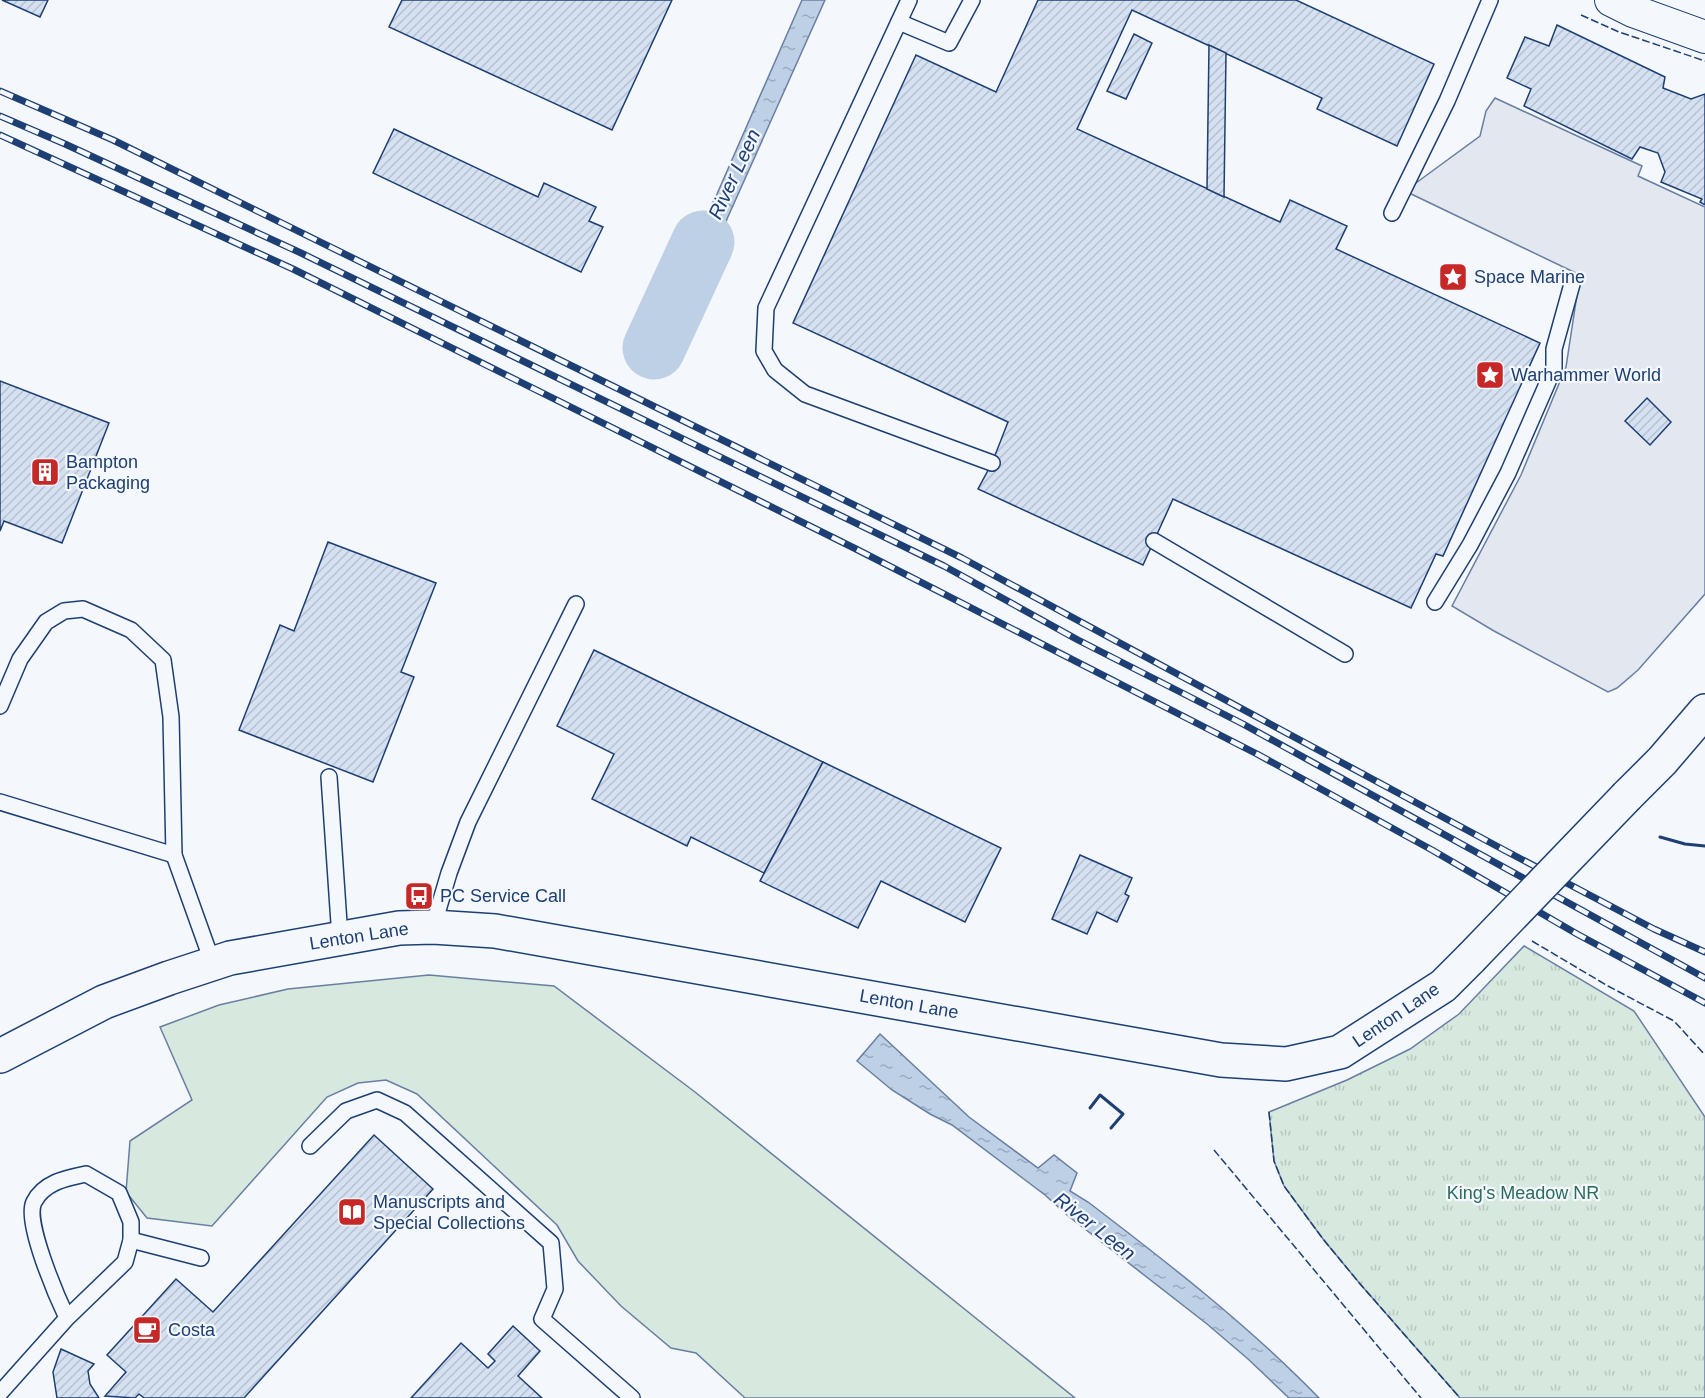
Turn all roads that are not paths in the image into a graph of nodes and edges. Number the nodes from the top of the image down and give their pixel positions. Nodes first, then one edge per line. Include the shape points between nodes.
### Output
1 (909, 0) edge
2 (972, 0) edge
3 (1490, 0) edge
4 (1611, 0) edge
5 (899, 22) junction
6 (1705, 37) edge
7 (1392, 213) dead end
8 (1572, 284) dead end
9 (992, 463) dead end
10 (1154, 541) dead end
11 (1435, 602) dead end
12 (576, 604) dead end
13 (1345, 654) dead end
14 (0, 706) edge
15 (1705, 711) edge
16 (329, 777) dead end
17 (0, 802) edge
18 (174, 855) junction
19 (433, 927) junction
20 (340, 939) junction
21 (213, 963) junction
22 (0, 1056) edge
23 (310, 1146) dead end
24 (130, 1240) junction
25 (201, 1258) dead end
26 (67, 1318) junction
27 (0, 1393) edge
28 (632, 1398) edge

1 - 5 lane
2 - 5 lane via 949,43
3 - 7 lane via 1447,101
4 - 6 street
5 - 9 lane via 766,308 764,351 775,370 805,394
8 - 11 lane via 1554,349 1554,368 1508,473
10 - 13 lane
12 - 19 lane via 468,822
14 - 18 lane via 20,659 46,622 64,611 83,609 131,630 163,660 171,717
15 - 19 street, Lenton Lane, bridge via 1662,761 1443,986 1340,1052 1286,1064 1221,1060 495,931
16 - 20 lane
17 - 18 lane
18 - 21 lane
19 - 20 street, Lenton Lane via 399,928
20 - 21 street, Lenton Lane
21 - 22 street, Lenton Lane via 104,1002
23 - 28 lane via 346,1111 377,1100 405,1113 551,1243 555,1289 542,1319
24 - 25 lane
24 - 26 lane via 125,1262
24 - 26 lane via 131,1222 120,1193 87,1174 64,1178 47,1187 33,1203 32,1221
26 - 27 lane

